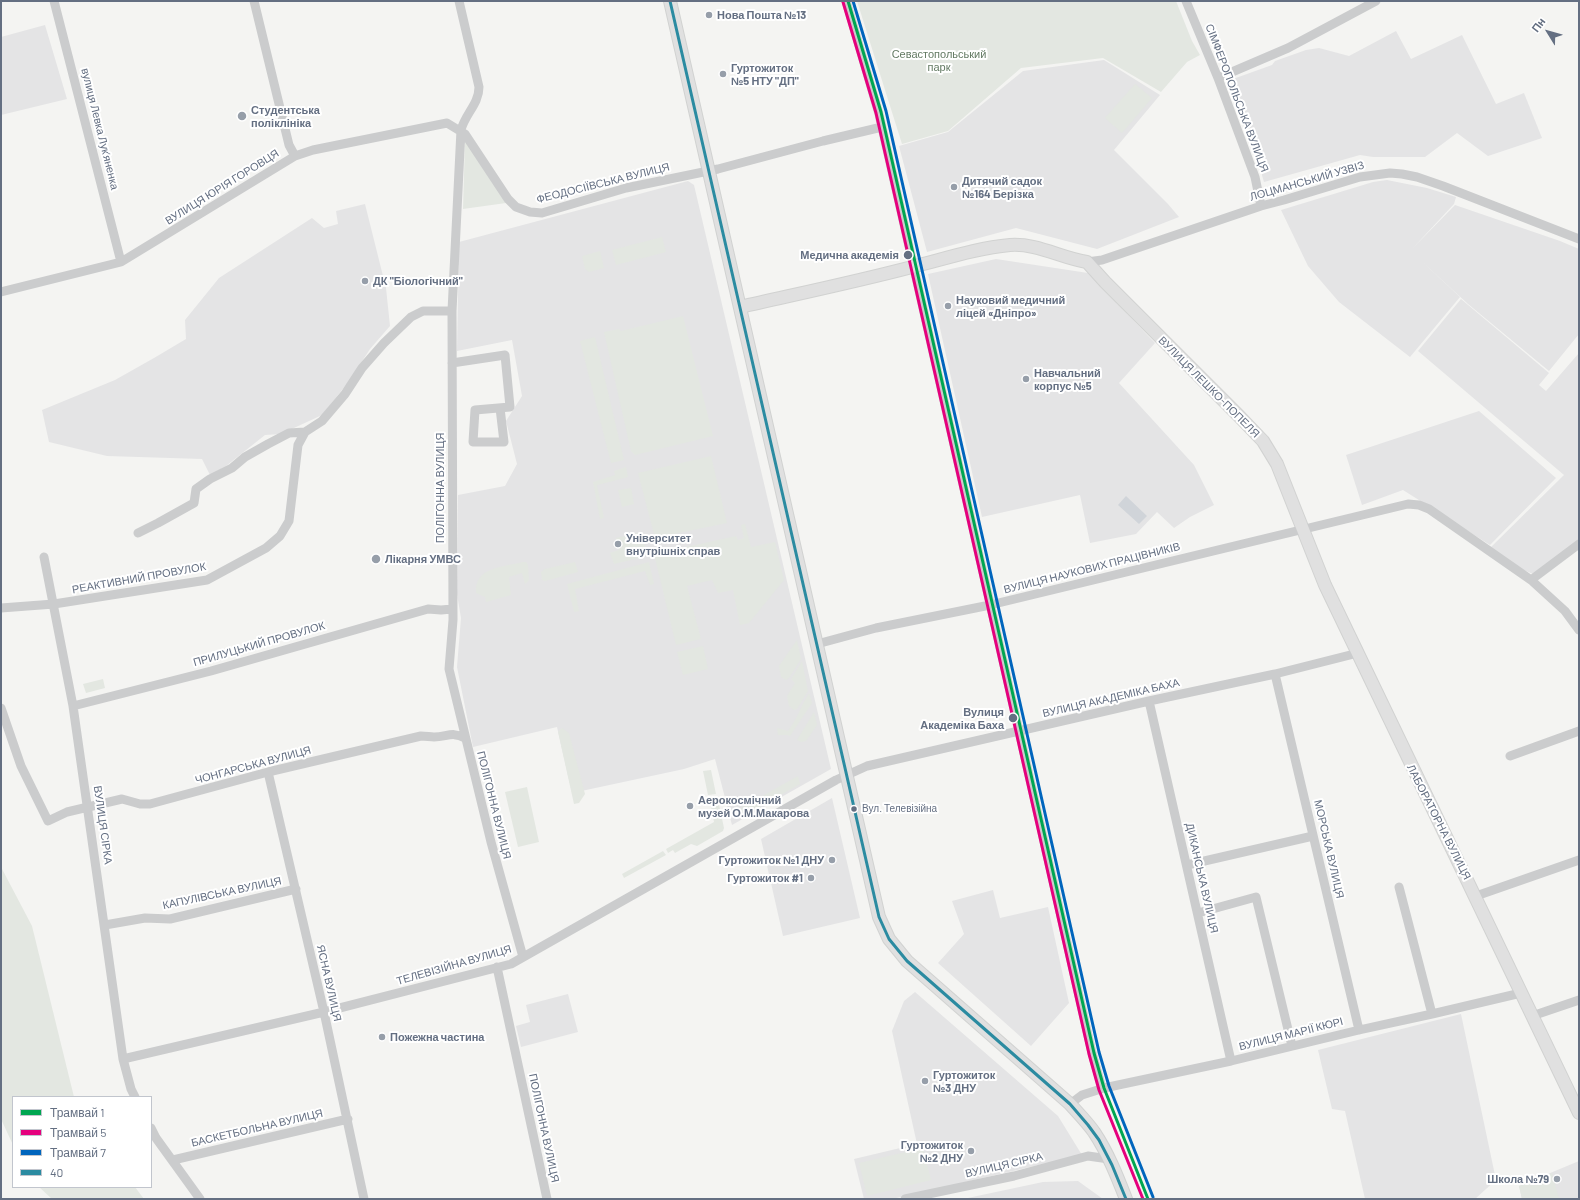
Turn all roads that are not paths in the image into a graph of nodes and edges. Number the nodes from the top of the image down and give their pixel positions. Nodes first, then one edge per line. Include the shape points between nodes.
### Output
1 (54, 1) edge
2 (254, 1) edge
3 (459, 1) edge
4 (670, 1) edge
5 (846, 1) edge
6 (1186, 1) edge
7 (1376, 1) edge
8 (1218, 78) junction
9 (882, 127) junction
10 (461, 130) junction
11 (295, 156) junction
12 (708, 171) junction
13 (1261, 206) junction
14 (1579, 239) edge
15 (121, 262) junction
16 (1087, 262) junction
17 (914, 267) junction
18 (1, 292) edge
19 (740, 307) junction
20 (452, 310) junction
21 (452, 363) junction
22 (500, 408) junction
23 (304, 432) junction
24 (1303, 530) junction
25 (138, 533) dead end
26 (1579, 544) edge
27 (44, 556) dead end
28 (1531, 580) junction
29 (54, 604) junction
30 (990, 605) junction
31 (1, 608) edge
32 (452, 609) junction
33 (1579, 630) edge
34 (817, 644) junction
35 (1358, 653) junction
36 (1275, 674) junction
37 (1149, 701) junction
38 (73, 706) junction
39 (1, 708) edge
40 (1019, 731) junction
41 (1579, 731) edge
42 (465, 738) junction
43 (1510, 756) dead end
44 (268, 772) junction
45 (847, 774) junction
46 (88, 808) junction
47 (1314, 836) junction
48 (1579, 860) edge
49 (1187, 866) junction
50 (1400, 887) dead end
51 (296, 889) junction
52 (1476, 896) junction
53 (1198, 913) junction
54 (106, 925) junction
55 (523, 957) junction
56 (497, 968) junction
57 (1521, 993) junction
58 (1579, 1000) edge
59 (324, 1012) junction
60 (1432, 1014) junction
61 (1532, 1016) junction
62 (1358, 1030) junction
63 (1292, 1046) junction
64 (123, 1059) junction
65 (1231, 1061) junction
66 (1102, 1088) junction
67 (134, 1096) edge
68 (1070, 1104) junction
69 (1579, 1113) edge
70 (348, 1119) junction
71 (152, 1130) edge
72 (1109, 1159) junction
73 (173, 1160) junction
74 (200, 1199) edge
75 (364, 1199) edge
76 (547, 1199) edge
77 (905, 1199) edge
78 (1126, 1199) edge

1 - 15 street, вулиця Левка Лукʼяненка
2 - 11 street via 289,146
3 - 10 street, ПОЛІГОННА ВУЛИЦЯ via 479,87 479,95 463,121
4 - 12 main road
5 - 9 street via 872,84
6 - 8 street, СІМФЕРОПОЛЬСЬКА ВУЛИЦЯ
7 - 8 street via 1288,48
8 - 13 street, СІМФЕРОПОЛЬСЬКА ВУЛИЦЯ via 1255,178
9 - 12 street, ФЕОДОСІЇВСЬКА ВУЛИЦЯ
9 - 17 street
10 - 11 street, ВУЛИЦЯ ЮРІЯ ГОРОВЦЯ via 448,123 312,150
10 - 12 street, ФЕОДОСІЇВСЬКА ВУЛИЦЯ via 472,142 508,199 516,207 530,212 542,213 626,188
10 - 20 street, ПОЛІГОННА ВУЛИЦЯ
11 - 15 street, ВУЛИЦЯ ЮРІЯ ГОРОВЦЯ
12 - 19 main road
13 - 14 street, ЛОЦМАНСЬКИЙ УЗВІЗ via 1360,177 1402,174 1443,186
13 - 16 street, ЛОЦМАНСЬКИЙ УЗВІЗ via 1102,260
15 - 18 street, ВУЛИЦЯ ЮРІЯ ГОРОВЦЯ
16 - 17 main road via 1041,249 1010,245
16 - 24 main road, ВУЛИЦЯ ЛЕШКО-ПОПЕЛЯ via 1263,441 1277,464
17 - 19 main road
17 - 30 street
19 - 34 main road
20 - 21 street, ПОЛІГОННА ВУЛИЦЯ
20 - 23 street via 423,311 411,317 362,368 327,416
21 - 22 street via 505,355 510,407
21 - 32 street, ПОЛІГОННА ВУЛИЦЯ
22 - 22 street via 475,410 473,442 504,442
23 - 25 street via 289,433 244,457 232,468 196,489 194,502
23 - 29 street, РЕАКТИВНИЙ ПРОВУЛОК via 298,445 289,522 280,536 266,548 207,580
24 - 28 street via 1408,504 1419,505
24 - 30 street, ВУЛИЦЯ НАУКОВИХ ПРАЦІВНИКІВ
24 - 35 main road, ЛАБОРАТОРНА ВУЛИЦЯ via 1325,585
26 - 28 street
27 - 29 street, ВУЛИЦЯ СІРКА
28 - 33 street via 1565,611
29 - 31 street, РЕАКТИВНИЙ ПРОВУЛОК
29 - 38 street, ВУЛИЦЯ СІРКА
30 - 34 street, ВУЛИЦЯ НАУКОВИХ ПРАЦІВНИКІВ via 876,628
30 - 40 street
32 - 38 street, ПРИЛУЦЬКИЙ ПРОВУЛОК via 428,609 211,671
32 - 42 street, ПОЛІГОННА ВУЛИЦЯ via 449,669
34 - 45 main road
35 - 36 street, ВУЛИЦЯ АКАДЕМІКА БАХА
35 - 52 main road, ЛАБОРАТОРНА ВУЛИЦЯ via 1409,763
36 - 37 street, ВУЛИЦЯ АКАДЕМІКА БАХА
36 - 47 street, МОРСЬКА ВУЛИЦЯ
37 - 40 street, ВУЛИЦЯ АКАДЕМІКА БАХА
37 - 49 street, ДИКАНСЬКА ВУЛИЦЯ
38 - 46 street, ВУЛИЦЯ СІРКА
39 - 46 street, ЧОНГАРСЬКА ВУЛИЦЯ via 21,766 48,821 67,812
40 - 45 street, ВУЛИЦЯ АКАДЕМІКА БАХА via 867,766
40 - 66 street
41 - 43 street
42 - 44 street, ЧОНГАРСЬКА ВУЛИЦЯ via 447,734 435,737 421,736
42 - 55 street, ПОЛІГОННА ВУЛИЦЯ
44 - 46 street, ЧОНГАРСЬКА ВУЛИЦЯ via 150,804 122,799
44 - 51 street, ЯСНА ВУЛИЦЯ
45 - 55 street, ТЕЛЕВІЗІЙНА ВУЛИЦЯ
45 - 68 main road via 879,917 893,944 907,961
46 - 54 street, ВУЛИЦЯ СІРКА
47 - 49 street
47 - 62 street, МОРСЬКА ВУЛИЦЯ
48 - 52 street
49 - 53 street, ДИКАНСЬКА ВУЛИЦЯ
50 - 60 street
51 - 54 street, КАПУЛІВСЬКА ВУЛИЦЯ via 170,919 146,918
51 - 59 street, ЯСНА ВУЛИЦЯ
52 - 57 main road, ЛАБОРАТОРНА ВУЛИЦЯ
53 - 63 street via 1256,897
53 - 65 street, ДИКАНСЬКА ВУЛИЦЯ
54 - 64 street, ВУЛИЦЯ СІРКА
55 - 56 street, ТЕЛЕВІЗІЙНА ВУЛИЦЯ
56 - 59 street, ТЕЛЕВІЗІЙНА ВУЛИЦЯ
56 - 76 street, ПОЛІГОННА ВУЛИЦЯ
57 - 60 street, ВУЛИЦЯ МАРІЇ КЮРІ
57 - 61 main road, ЛАБОРАТОРНА ВУЛИЦЯ
58 - 61 street
59 - 64 street, ТЕЛЕВІЗІЙНА ВУЛИЦЯ
59 - 70 street, ЯСНА ВУЛИЦЯ
60 - 62 street, ВУЛИЦЯ МАРІЇ КЮРІ
61 - 69 main road, ЛАБОРАТОРНА ВУЛИЦЯ
62 - 63 street, ВУЛИЦЯ МАРІЇ КЮРІ
63 - 65 street, ВУЛИЦЯ МАРІЇ КЮРІ
64 - 67 street, ВУЛИЦЯ СІРКА
65 - 66 street, ВУЛИЦЯ МАРІЇ КЮРІ
66 - 68 street, ВУЛИЦЯ МАРІЇ КЮРІ via 1082,1095
68 - 72 main road via 1094,1132
70 - 73 street, БАСКЕТБОЛЬНА ВУЛИЦЯ
70 - 75 street, ЯСНА ВУЛИЦЯ
71 - 73 street
72 - 77 street, ВУЛИЦЯ СІРКА via 1088,1156 1014,1176
72 - 78 main road
73 - 74 street

